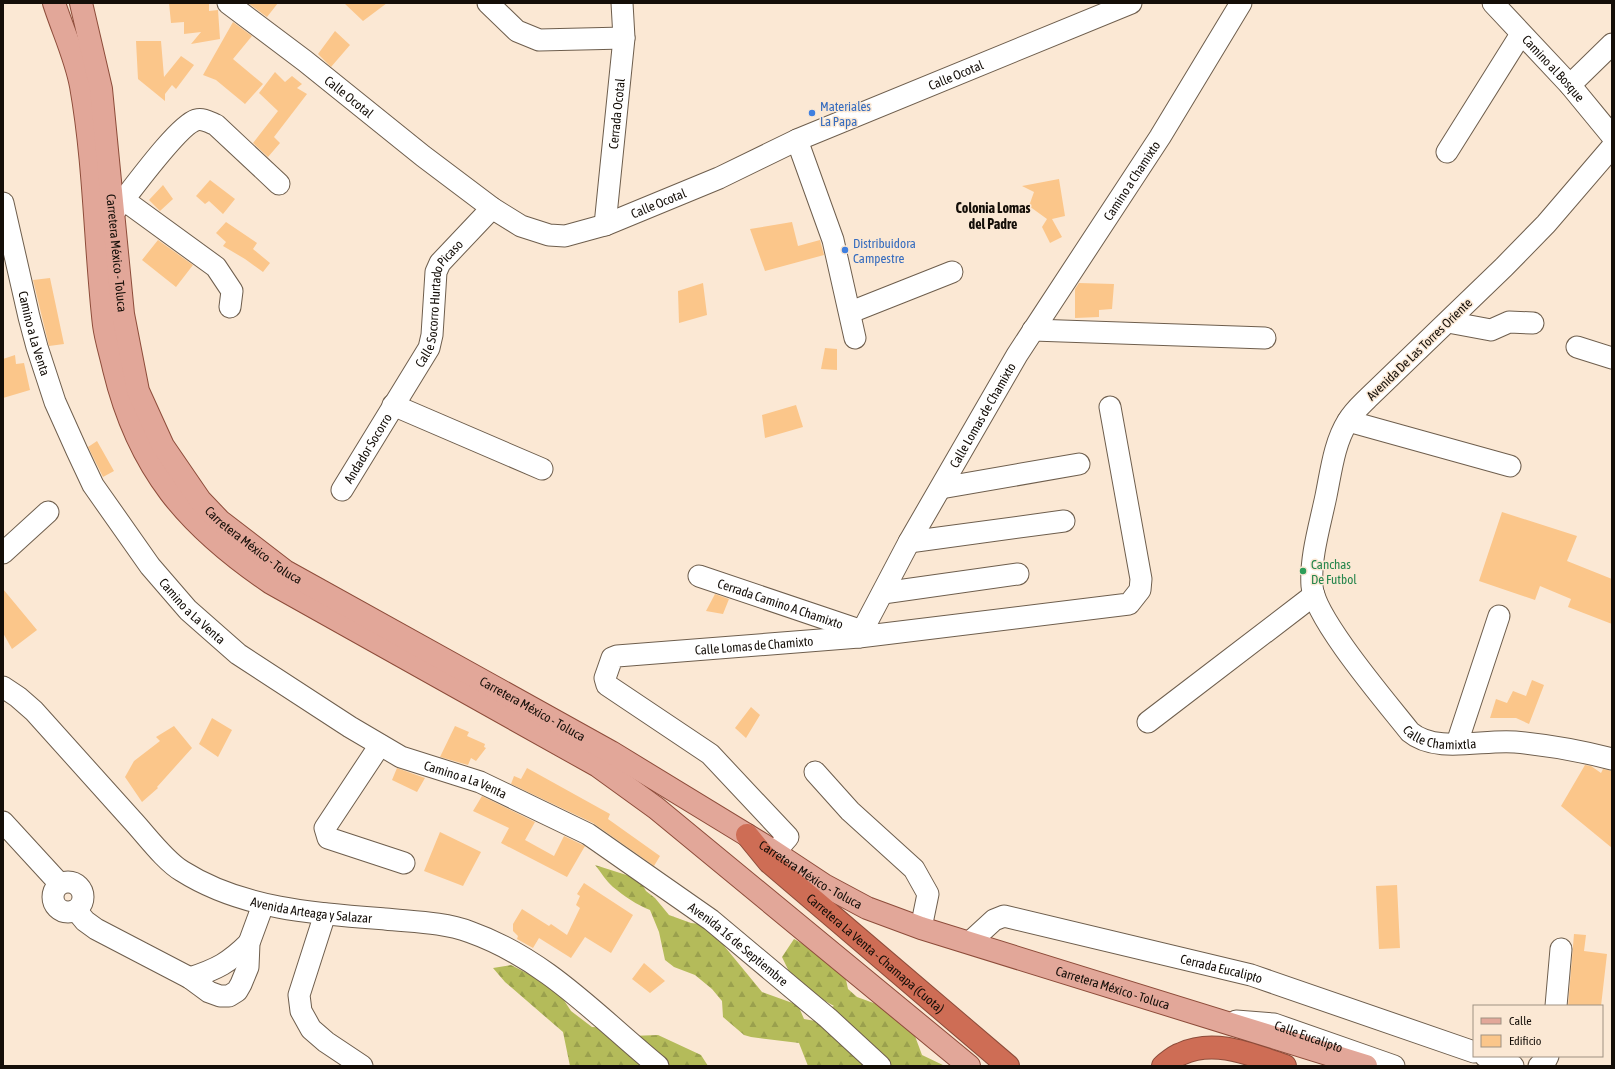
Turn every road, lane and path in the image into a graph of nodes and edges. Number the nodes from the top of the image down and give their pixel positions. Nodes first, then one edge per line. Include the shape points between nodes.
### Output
1 (54, 3) edge
2 (81, 3) edge
3 (228, 3) edge
4 (488, 3) edge
5 (622, 3) edge
6 (1131, 3) edge
7 (1241, 3) edge
8 (1493, 3) edge
9 (1521, 34) junction
10 (624, 38) junction
11 (1612, 44) edge
12 (1570, 85) junction
13 (1612, 136) edge
14 (797, 140) junction
15 (1612, 147) edge
16 (1447, 152) dead end
17 (279, 184) dead end
18 (3, 203) edge
19 (119, 206) junction
20 (492, 208) junction
21 (605, 224) junction
22 (952, 272) dead end
23 (230, 307) dead end
24 (850, 312) junction
25 (1448, 322) junction
26 (1533, 323) dead end
27 (1033, 330) junction
28 (855, 338) dead end
29 (1265, 338) dead end
30 (1577, 347) dead end
31 (1017, 355) joint
32 (1612, 358) edge
33 (393, 405) junction
34 (1110, 407) dead end
35 (1348, 421) junction
36 (1079, 464) dead end
37 (1510, 466) dead end
38 (542, 470) dead end
39 (941, 488) junction
40 (342, 490) dead end
41 (48, 512) dead end
42 (1064, 520) dead end
43 (909, 542) junction
44 (3, 553) edge
45 (1018, 574) dead end
46 (699, 576) dead end
47 (882, 592) junction
48 (1314, 595) junction
49 (1499, 616) dead end
50 (861, 634) junction
51 (3, 687) edge
52 (1148, 722) dead end
53 (1457, 743) junction
54 (380, 745) junction
55 (1611, 757) edge
56 (815, 772) dead end
57 (3, 822) edge
58 (588, 834) joint
59 (747, 836) junction
60 (775, 852) junction
61 (404, 863) dead end
62 (263, 905) junction
63 (325, 914) junction
64 (921, 928) junction
65 (970, 942) junction
66 (249, 943) junction
67 (1561, 949) dead end
68 (190, 978) junction
69 (1556, 1005) edge
70 (1221, 1020) junction
71 (1473, 1052) edge
72 (1488, 1057) edge
73 (1548, 1057) edge
74 (362, 1066) edge
75 (658, 1066) edge
76 (880, 1066) edge
77 (969, 1066) edge
78 (1008, 1066) edge
79 (1163, 1066) edge
80 (1285, 1066) edge
81 (1366, 1066) edge
82 (1394, 1066) edge
83 (1514, 1066) edge
84 (1538, 1066) edge

1 - 77 main road, Carretera México - Toluca via 81,90 104,327 120,392 142,448 160,480 180,506 201,529 237,560 271,583 598,766 662,813
2 - 19 main road, Carretera México - Toluca via 101,89
3 - 20 street, Calle Ocotal via 305,60 423,156
4 - 10 street via 517,31 539,40
5 - 10 street, Cerrada Ocotal
6 - 14 street, Calle Ocotal
7 - 27 street, Camino a Chamixto via 1160,137
8 - 9 street, Camino al Bosque
9 - 12 street, Camino al Bosque
9 - 16 street
10 - 21 street, Cerrada Ocotal
11 - 12 street
12 - 13 street, Camino al Bosque
14 - 21 street, Calle Ocotal via 719,178
14 - 24 street via 833,240
15 - 25 street, Avenida De Las Torres Oriente via 1546,224
17 - 19 street via 216,125 201,119 180,130
18 - 54 street, Camino a La Venta via 28,317 55,402 93,485 150,566 188,610 238,654
19 - 23 street via 216,267 232,291
19 - 59 main road, Carretera México - Toluca via 123,314 138,391 163,446 200,500 220,521 286,571 549,717
20 - 21 street, Calle Ocotal via 521,226 549,234 565,236
20 - 33 street, Calle Socorro Hurtado Picaso via 440,263 436,272 429,348
22 - 24 street
24 - 28 street
25 - 26 street via 1491,330 1509,322
25 - 35 street, Avenida De Las Torres Oriente via 1368,398
27 - 29 street
27 - 31 street, Camino a Chamixto
30 - 32 street
31 - 39 street, Calle Lomas de Chamixto
33 - 38 street
33 - 40 street, Andador Socorro
34 - 50 street via 1141,579 1140,590 1129,604
35 - 37 street
35 - 48 street, Avenida De Las Torres Oriente via 1336,449 1315,553
36 - 39 street
39 - 43 street, Calle Lomas de Chamixto
41 - 44 street
42 - 43 street
43 - 47 street, Calle Lomas de Chamixto
45 - 47 street
46 - 50 street, Cerrada Camino A Chamixto
47 - 50 street, Calle Lomas de Chamixto
48 - 52 street
48 - 53 street, Calle Chamixtla via 1342,644 1410,732 1425,742
49 - 53 street
50 - 60 street, Calle Lomas de Chamixto via 617,656 612,658 607,669 607,685 710,754 788,837
51 - 62 street, Avenida Arteaga y Salazar via 34,711 156,847 180,870 204,884
53 - 55 street, Calle Chamixtla via 1519,742
54 - 58 street, Camino a La Venta via 402,757 480,782
54 - 61 street via 325,828 328,838
56 - 64 street via 850,811 914,869 928,894
57 - 68 street via 59,883 67,881 81,888 82,904 76,910 86,921 96,929
58 - 76 street, Avenida 16 de Septiembre via 711,920 828,1018
59 - 60 main road, Carretera México - Toluca
59 - 78 highway, Carretera La Venta - Chamapa (Cuota) via 769,862
60 - 64 main road, Carretera México - Toluca via 824,885 867,908
62 - 63 street, Avenida Arteaga y Salazar
62 - 66 street
63 - 74 street via 299,995 302,1010 311,1029
63 - 75 street, Avenida Arteaga y Salazar via 448,926 470,932 501,946 532,961 557,979
64 - 65 main road, Carretera México - Toluca
65 - 70 main road, Carretera México - Toluca
65 - 71 street, Cerrada Eucalipto via 994,920 1004,916 1251,975
66 - 68 street via 232,960
66 - 68 street via 248,967 242,984 229,996 209,992
67 - 69 street
70 - 81 main road, Carretera México - Toluca
70 - 82 street, Calle Eucalipto via 1274,1024
72 - 83 street
73 - 84 street
79 - 80 highway via 1181,1054 1212,1046 1248,1053

